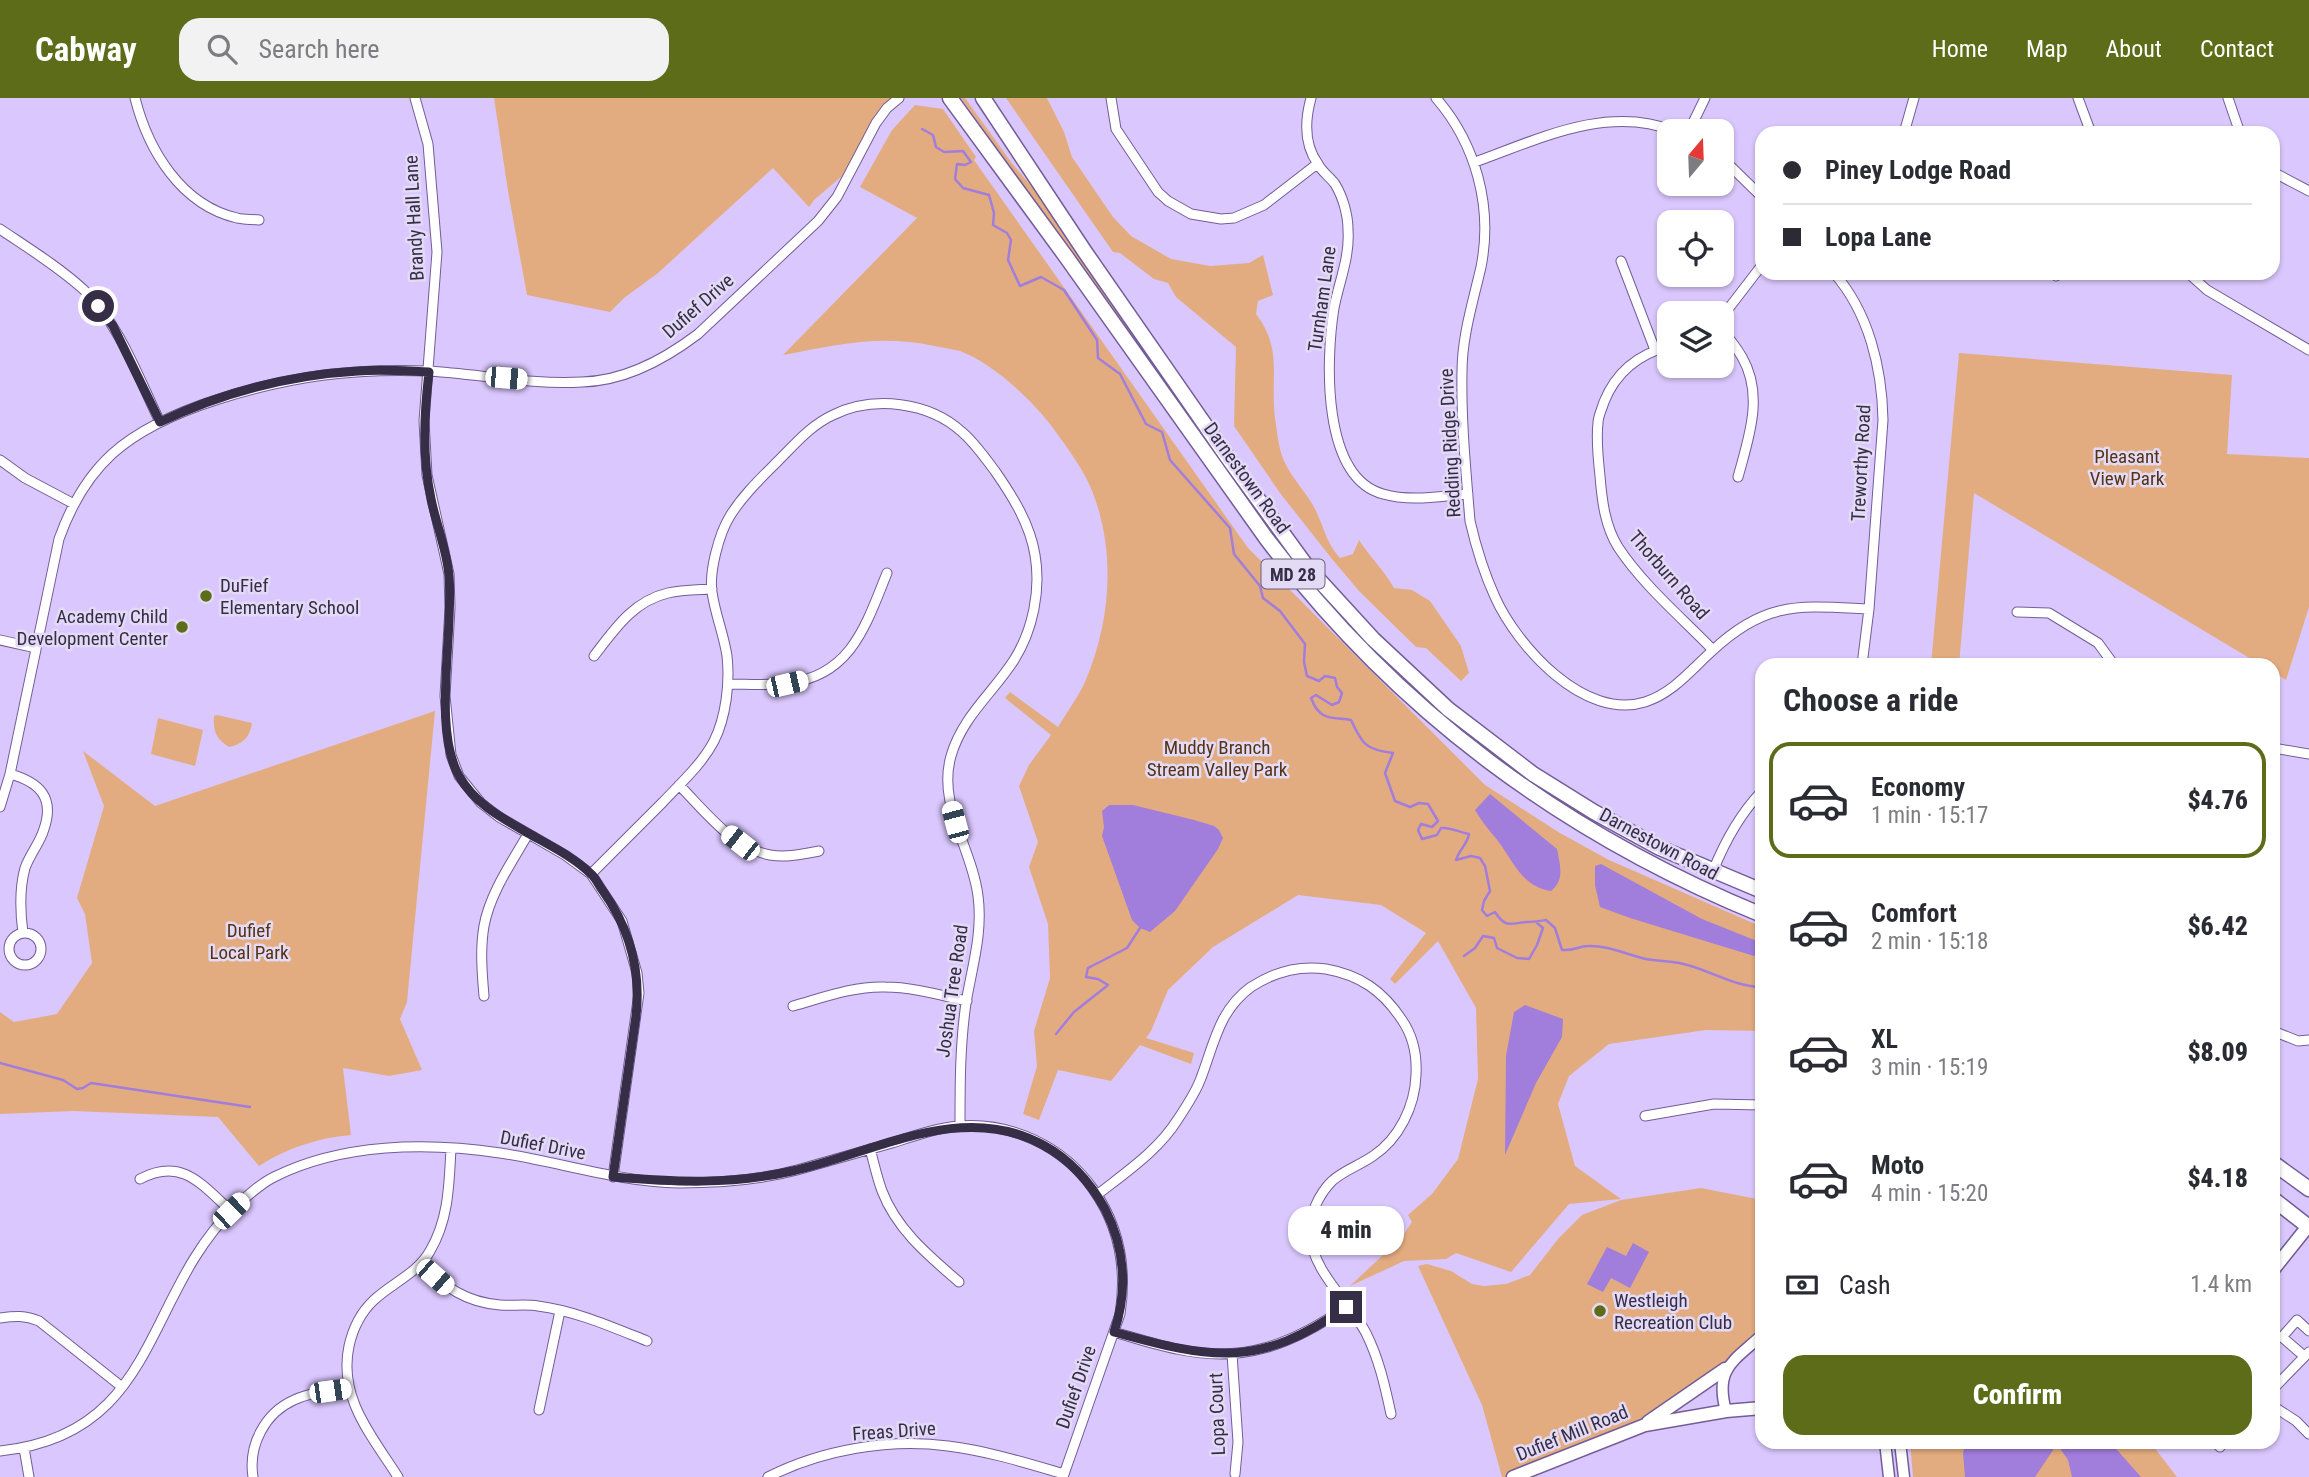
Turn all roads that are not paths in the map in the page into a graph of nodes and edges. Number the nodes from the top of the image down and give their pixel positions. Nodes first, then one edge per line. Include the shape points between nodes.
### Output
1 (135, 98) edge
2 (415, 98) edge
3 (898, 98) edge
4 (950, 98) edge
5 (983, 98) edge
6 (1111, 98) edge
7 (1311, 98) edge
8 (1436, 98) edge
9 (1705, 98) edge
10 (1914, 98) edge
11 (2078, 98) edge
12 (2228, 98) edge
13 (1695, 119) edge
14 (1657, 126) edge
15 (1906, 126) edge
16 (2088, 126) edge
17 (2238, 126) edge
18 (1475, 162) junction
19 (1317, 164) junction
20 (1734, 170) edge
21 (2280, 176) edge
22 (1755, 190) edge
23 (2309, 190) edge
24 (259, 220) dead end
25 (0, 229) edge
26 (1621, 261) dead end
27 (1755, 274) edge
28 (1839, 280) edge
29 (2196, 280) edge
30 (1734, 301) edge
31 (1734, 346) edge
32 (1655, 349) joint
33 (2309, 350) edge
34 (429, 372) junction
35 (160, 422) junction
36 (0, 460) edge
37 (1738, 477) dead end
38 (1468, 494) junction
39 (74, 504) junction
40 (887, 573) dead end
41 (712, 589) junction
42 (1869, 609) junction
43 (2017, 612) dead end
44 (0, 640) edge
45 (36, 648) junction
46 (1713, 649) junction
47 (594, 656) dead end
48 (1863, 658) edge
49 (2109, 658) edge
50 (728, 684) junction
51 (2280, 749) edge
52 (2309, 754) edge
53 (10, 774) junction
54 (679, 785) junction
55 (1755, 798) edge
56 (0, 807) edge
57 (528, 834) junction
58 (819, 851) dead end
59 (1713, 871) junction
60 (591, 874) junction
61 (1755, 888) edge
62 (1755, 912) edge
63 (23, 933) dead end
64 (484, 996) dead end
65 (967, 1001) junction
66 (793, 1006) dead end
67 (2280, 1034) edge
68 (2309, 1040) edge
69 (1755, 1105) edge
70 (1645, 1116) dead end
71 (960, 1126) junction
72 (451, 1147) junction
73 (870, 1149) junction
74 (2280, 1168) edge
75 (613, 1177) junction
76 (140, 1179) dead end
77 (2309, 1189) edge
78 (1097, 1195) junction
79 (2280, 1204) edge
80 (231, 1211) junction
81 (2309, 1226) edge
82 (2280, 1261) edge
83 (421, 1264) junction
84 (959, 1282) dead end
85 (1346, 1307) junction
86 (561, 1311) junction
87 (0, 1318) edge
88 (2309, 1331) edge
89 (1114, 1332) junction
90 (647, 1341) dead end
91 (1755, 1341) edge
92 (1232, 1354) junction
93 (2307, 1354) edge
94 (1725, 1369) junction
95 (2280, 1382) edge
96 (121, 1387) junction
97 (348, 1389) junction
98 (1755, 1409) edge
99 (539, 1410) dead end
100 (1726, 1411) junction
101 (2280, 1411) edge
102 (1391, 1414) dead end
103 (1645, 1424) junction
104 (2309, 1434) edge
105 (24, 1448) junction
106 (1886, 1449) edge
107 (1901, 1449) edge
108 (0, 1451) edge
109 (1235, 1474) dead end
110 (1063, 1475) edge
111 (773, 1476) edge
112 (29, 1477) edge
113 (253, 1477) edge
114 (398, 1477) edge
115 (1513, 1477) edge
116 (1889, 1477) edge
117 (1905, 1477) edge

1 - 24 street via 150,143 187,192 207,207
2 - 34 street, Brandy Hall Lane via 428,144 437,252
3 - 34 street, Dufief Drive via 876,123 837,197 818,221 677,350 613,377 583,382
4 - 62 main road, Darnestown Road / MD 28 via 1272,547 1352,642 1427,712 1549,804 1662,871
5 - 59 main road, Darnestown Road / MD 28 via 1228,458 1308,568 1364,629 1448,709 1533,774 1625,830
6 - 19 street via 1116,130 1158,192 1191,214 1234,218 1264,205
7 - 19 street, Turnham Lane via 1306,130
8 - 18 street, Redding Ridge Drive
9 - 13 street
10 - 15 street
11 - 16 street
12 - 17 street
14 - 18 street via 1597,122
18 - 38 street, Redding Ridge Drive via 1484,234 1462,371
19 - 38 street, Turnham Lane via 1335,184 1348,228 1348,250 1329,343 1337,437 1346,463 1366,486 1382,494 1411,499
20 - 22 street
21 - 23 street
25 - 35 street via 67,276 98,306 113,326
26 - 32 street
27 - 30 street
28 - 42 street, Treworthy Road via 1860,313 1875,351 1883,396
29 - 33 street
31 - 37 street via 1753,391 1753,426
32 - 46 street, Thorburn Road via 1623,371 1610,388 1598,419 1602,505 1619,548
34 - 35 street, Dufief Drive via 360,370 294,379 251,388
34 - 57 street, Brandy Hall Lane via 425,451 449,574 445,696 451,755 459,776 481,803
35 - 39 street, Dufief Drive via 111,455
36 - 39 street
38 - 46 street, Redding Ridge Drive via 1476,545 1496,599 1523,641 1571,688 1607,703 1645,702 1668,691
39 - 45 street, Dufief Drive via 59,539
40 - 50 street via 852,649 832,668 787,684
41 - 47 street via 666,593 652,599 621,620
41 - 50 street, Joshua Tree Road via 727,656
41 - 65 street, Joshua Tree Road via 722,532 744,497 808,431 832,415 856,407 883,403 936,415 961,431 1011,493 1035,552 1033,614 1014,660 958,734 947,779 978,895 980,922
42 - 46 street, Redding Ridge Drive via 1805,606 1779,610 1744,624
42 - 48 street, Treworthy Road
43 - 49 street via 2049,613 2098,643
44 - 45 street
45 - 53 street, Dufief Drive
50 - 54 street, Joshua Tree Road via 715,740
51 - 52 street
53 - 56 street, Dufief Drive
53 - 63 street via 38,786 47,806 44,830 22,881 19,910
54 - 58 street via 740,843 758,852 794,856
54 - 60 street, Joshua Tree Road
55 - 59 street via 1730,834
57 - 60 street, Brandy Hall Lane
57 - 64 street via 489,907 481,959
59 - 61 main road, Darnestown Road / MD 28
60 - 75 street, Brandy Hall Lane via 622,921 639,993
65 - 66 street via 883,986 844,991
65 - 71 street, Joshua Tree Road via 959,1053
67 - 68 street
69 - 70 street via 1714,1104
71 - 73 street, Dufief Drive
71 - 78 street, Dufief Drive via 984,1126 1032,1138 1067,1160
72 - 75 street, Dufief Drive
72 - 80 street, Dufief Drive via 386,1148 315,1161 268,1180
72 - 83 street via 444,1220
73 - 75 street, Dufief Drive via 739,1180 678,1183
73 - 84 street via 883,1193 898,1222 921,1250
74 - 77 main road
76 - 80 street via 167,1170 181,1172
78 - 85 street via 1154,1149 1177,1121 1200,1081 1218,1027 1238,998 1288,970 1314,967 1344,972 1391,1003 1413,1043 1416,1066 1415,1091 1395,1135 1375,1155 1332,1181 1316,1202 1310,1233 1314,1255
78 - 89 street, Dufief Drive via 1115,1229 1122,1260 1122,1297
79 - 81 main road
80 - 96 street, Dufief Drive via 200,1250 138,1367
81 - 82 main road
83 - 86 street via 449,1289 471,1300
83 - 97 street via 373,1300 353,1329 346,1362
85 - 92 street via 1294,1339
85 - 102 street via 1374,1351
86 - 90 street
86 - 99 street
87 - 96 street via 17,1315 39,1321
88 - 93 street via 2297,1320 2282,1337
89 - 92 street via 1178,1350
89 - 110 street, Dufief Drive
91 - 94 street
92 - 109 street, Lopa Court via 1238,1442
93 - 95 street
94 - 100 street via 1722,1399
94 - 103 main road
96 - 105 street, Dufief Drive via 88,1422 63,1436
97 - 113 street via 312,1394 272,1416 257,1437
97 - 114 street
98 - 100 main road
100 - 103 main road
101 - 104 street
103 - 115 main road, Dufief Mill Road
105 - 108 street, Dufief Drive
105 - 112 street
106 - 116 street
107 - 117 street
110 - 111 street, Freas Drive via 973,1450 916,1444 851,1450

